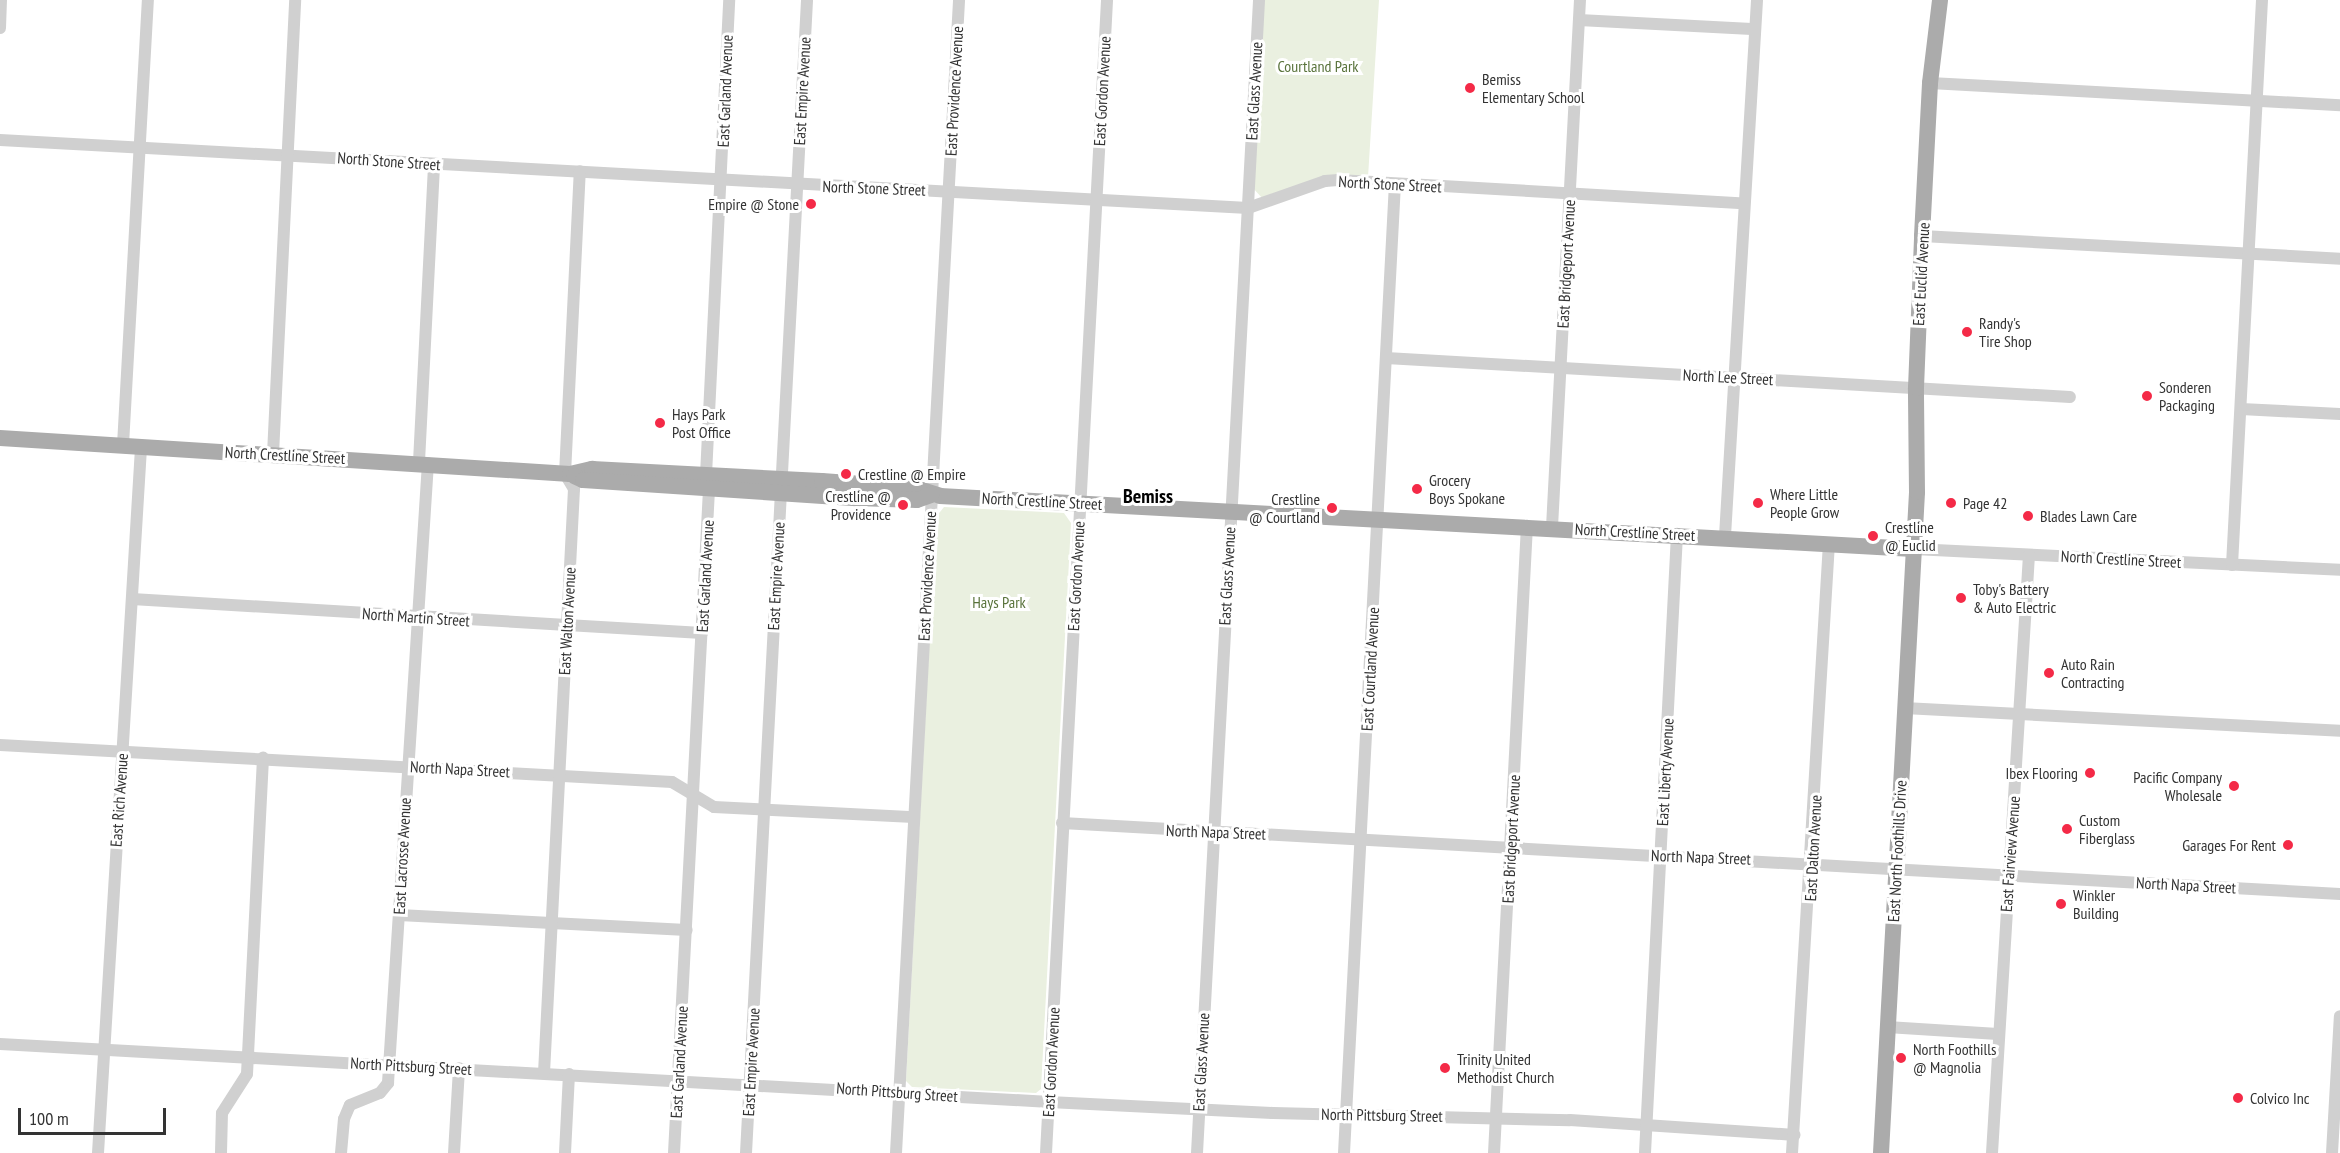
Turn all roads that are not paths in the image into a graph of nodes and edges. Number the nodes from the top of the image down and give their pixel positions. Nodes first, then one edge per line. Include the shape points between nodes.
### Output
1 (2, 0) edge
2 (148, 0) edge
3 (295, 0) edge
4 (729, 0) edge
5 (807, 0) edge
6 (959, 0) edge
7 (1107, 0) edge
8 (1259, 0) edge
9 (1580, 0) edge
10 (1756, 0) edge
11 (1940, 0) edge
12 (2262, 0) edge
13 (1579, 20) junction
14 (0, 28) edge
15 (1752, 29) junction
16 (1930, 83) junction
17 (2256, 101) junction
18 (2340, 105) edge
19 (0, 140) edge
20 (139, 148) junction
21 (286, 154) junction
22 (434, 164) junction
23 (580, 171) junction
24 (721, 179) junction
25 (1395, 184) junction
26 (797, 185) junction
27 (949, 191) junction
28 (1570, 194) junction
29 (1097, 200) junction
30 (1743, 203) junction
31 (1248, 208) junction
32 (1922, 236) junction
33 (2249, 253) junction
34 (2340, 259) edge
35 (1386, 358) junction
36 (1561, 368) junction
37 (1735, 377) junction
38 (1916, 388) junction
39 (2070, 397) dead end
40 (2241, 410) junction
41 (2340, 414) edge
42 (0, 438) edge
43 (123, 446) junction
44 (141, 447) junction
45 (273, 454) junction
46 (423, 463) junction
47 (567, 474) junction
48 (708, 482) junction
49 (781, 486) junction
50 (931, 495) junction
51 (1080, 503) junction
52 (1230, 510) junction
53 (1377, 518) junction
54 (1527, 526) junction
55 (1552, 527) junction
56 (1677, 534) junction
57 (1725, 536) junction
58 (1829, 543) junction
59 (1914, 549) junction
60 (2029, 555) junction
61 (2232, 565) junction
62 (2340, 570) edge
63 (132, 599) junction
64 (419, 618) junction
65 (566, 626) junction
66 (702, 633) junction
67 (1904, 708) junction
68 (2019, 714) junction
69 (2340, 731) edge
70 (0, 745) edge
71 (122, 753) junction
72 (263, 757) junction
73 (409, 766) junction
74 (560, 775) junction
75 (694, 794) junction
76 (764, 809) junction
77 (914, 817) junction
78 (1062, 822) junction
79 (1213, 833) junction
80 (1361, 841) junction
81 (1510, 848) junction
82 (1660, 856) junction
83 (1812, 862) junction
84 (1897, 868) junction
85 (2008, 875) junction
86 (2340, 894) edge
87 (399, 915) junction
88 (552, 922) junction
89 (687, 930) junction
90 (2340, 1016) edge
91 (1887, 1027) junction
92 (1998, 1034) junction
93 (0, 1044) edge
94 (103, 1050) junction
95 (248, 1056) junction
96 (390, 1065) junction
97 (459, 1068) junction
98 (544, 1073) junction
99 (569, 1074) junction
100 (678, 1081) junction
101 (750, 1084) junction
102 (899, 1093) junction
103 (1049, 1102) junction
104 (1199, 1109) junction
105 (1346, 1115) junction
106 (1496, 1120) junction
107 (1646, 1125) junction
108 (1794, 1135) junction
109 (98, 1153) edge
110 (221, 1153) edge
111 (341, 1153) edge
112 (454, 1153) edge
113 (565, 1153) edge
114 (674, 1153) edge
115 (746, 1153) edge
116 (896, 1153) edge
117 (1046, 1153) edge
118 (1197, 1153) edge
119 (1344, 1153) edge
120 (1494, 1153) edge
121 (1645, 1153) edge
122 (1792, 1153) edge
123 (1881, 1153) edge
124 (1992, 1153) edge
125 (2332, 1153) edge

1 - 14 street
2 - 20 street
3 - 21 street
4 - 24 street, East Garland Avenue
5 - 26 street, East Empire Avenue
6 - 27 street, East Providence Avenue
7 - 29 street, East Gordon Avenue
8 - 31 street, East Glass Avenue
9 - 13 street, East Bridgeport Avenue
10 - 15 street
11 - 16 main road, East Euclid Avenue
12 - 17 street
13 - 15 street
13 - 28 street, East Bridgeport Avenue
15 - 30 street
16 - 17 street
16 - 32 main road, East Euclid Avenue
17 - 18 street
17 - 33 street
19 - 20 street, North Stone Street
20 - 21 street, North Stone Street
20 - 43 street
21 - 22 street, North Stone Street
21 - 45 street
22 - 23 street, North Stone Street
22 - 46 street, East Lacrosse Avenue
23 - 24 street, North Stone Street
23 - 47 street, East Walton Avenue
24 - 26 street, North Stone Street
24 - 48 street, East Garland Avenue
25 - 28 street, North Stone Street
25 - 31 street, North Stone Street via 1325,181
25 - 35 street, East Courtland Avenue
26 - 27 street, North Stone Street
26 - 49 street, East Empire Avenue
27 - 29 street, North Stone Street
27 - 50 street, East Providence Avenue
28 - 30 street, North Stone Street
28 - 36 street, East Bridgeport Avenue
29 - 31 street, North Stone Street
29 - 51 street, East Gordon Avenue
30 - 37 street
31 - 52 street, East Glass Avenue
32 - 33 street
32 - 38 main road, East Euclid Avenue
33 - 34 street
33 - 40 street
35 - 36 street, North Lee Street
35 - 53 street, East Courtland Avenue
36 - 37 street, North Lee Street
36 - 55 street, East Bridgeport Avenue
37 - 38 street, North Lee Street
37 - 57 street
38 - 39 street, North Lee Street
38 - 59 main road, East Euclid Avenue
40 - 41 street
40 - 61 street
42 - 43 main road, North Crestline Street
43 - 44 main road, North Crestline Street
44 - 45 main road, North Crestline Street
44 - 63 street, East Rich Avenue
45 - 46 main road, North Crestline Street
46 - 47 main road, North Crestline Street
46 - 64 street, East Lacrosse Avenue
47 - 48 main road, North Crestline Street via 592,469
47 - 65 street, East Walton Avenue via 574,489
48 - 49 main road, North Crestline Street
48 - 66 street, East Garland Avenue
49 - 50 main road, North Crestline Street via 916,488
49 - 76 street, East Empire Avenue
50 - 51 main road, North Crestline Street
50 - 77 street, East Providence Avenue
51 - 52 main road, North Crestline Street
51 - 78 street, East Gordon Avenue
52 - 53 main road, North Crestline Street
52 - 79 street, East Glass Avenue
53 - 54 main road, North Crestline Street
53 - 80 street, East Courtland Avenue
54 - 55 main road, North Crestline Street
54 - 81 street, East Bridgeport Avenue
55 - 56 main road, North Crestline Street
56 - 57 main road, North Crestline Street
56 - 82 street, East Liberty Avenue
57 - 58 main road, North Crestline Street
58 - 59 main road, North Crestline Street
58 - 83 street, East Dalton Avenue
59 - 60 street, North Crestline Street
59 - 67 main road, East North Foothills Drive
60 - 61 street, North Crestline Street
60 - 68 street, East Fairview Avenue
61 - 62 street, North Crestline Street
63 - 64 street, North Martin Street
63 - 71 street, East Rich Avenue
64 - 65 street, North Martin Street
64 - 73 street, East Lacrosse Avenue
65 - 66 street, North Martin Street
65 - 74 street, East Walton Avenue
66 - 75 street, East Garland Avenue
67 - 68 street
67 - 84 main road, East North Foothills Drive
68 - 69 street
68 - 85 street, East Fairview Avenue
70 - 71 street, North Napa Street
71 - 72 street, North Napa Street
71 - 94 street, East Rich Avenue
72 - 73 street, North Napa Street
72 - 95 street
73 - 74 street, North Napa Street
73 - 87 street, East Lacrosse Avenue
74 - 75 street, North Napa Street via 672,782
74 - 88 street, East Walton Avenue
75 - 76 street, North Napa Street via 714,807
75 - 89 street, East Garland Avenue
76 - 77 street, North Napa Street
76 - 101 street, East Empire Avenue
77 - 102 street, East Providence Avenue
78 - 79 street, North Napa Street
78 - 103 street, East Gordon Avenue
79 - 80 street, North Napa Street
79 - 104 street, East Glass Avenue
80 - 81 street, North Napa Street
80 - 105 street, East Courtland Avenue
81 - 82 street, North Napa Street
81 - 106 street, East Bridgeport Avenue
82 - 83 street, North Napa Street
82 - 107 street, East Liberty Avenue
83 - 84 street, North Napa Street
83 - 108 street, East Dalton Avenue
84 - 85 street, North Napa Street
84 - 91 main road, East North Foothills Drive
85 - 86 street, North Napa Street
85 - 92 street, East Fairview Avenue
87 - 88 street
87 - 96 street, East Lacrosse Avenue
88 - 89 street
88 - 98 street, East Walton Avenue
89 - 100 street, East Garland Avenue
90 - 125 street
91 - 92 street
91 - 123 main road, East North Foothills Drive
92 - 124 street, East Fairview Avenue
93 - 94 street, North Pittsburg Street
94 - 95 street, North Pittsburg Street
94 - 109 street, East Rich Avenue
95 - 96 street, North Pittsburg Street
95 - 110 street via 247,1074 222,1113
96 - 97 street, North Pittsburg Street
96 - 111 street, East Lacrosse Avenue via 388,1083 380,1093 350,1105 344,1119
97 - 98 street, North Pittsburg Street
97 - 112 street
98 - 99 street, North Pittsburg Street
99 - 100 street, North Pittsburg Street
99 - 113 street
100 - 101 street, North Pittsburg Street
100 - 114 street, East Garland Avenue
101 - 102 street, North Pittsburg Street
101 - 115 street, East Empire Avenue
102 - 103 street, North Pittsburg Street
102 - 116 street, East Providence Avenue
103 - 104 street, North Pittsburg Street
103 - 117 street, East Gordon Avenue
104 - 105 street, North Pittsburg Street
104 - 118 street, East Glass Avenue
105 - 106 street, North Pittsburg Street
105 - 119 street, East Courtland Avenue
106 - 107 street, North Pittsburg Street
106 - 120 street, East Bridgeport Avenue
107 - 108 street, North Pittsburg Street
107 - 121 street, East Liberty Avenue
108 - 122 street, East Dalton Avenue

